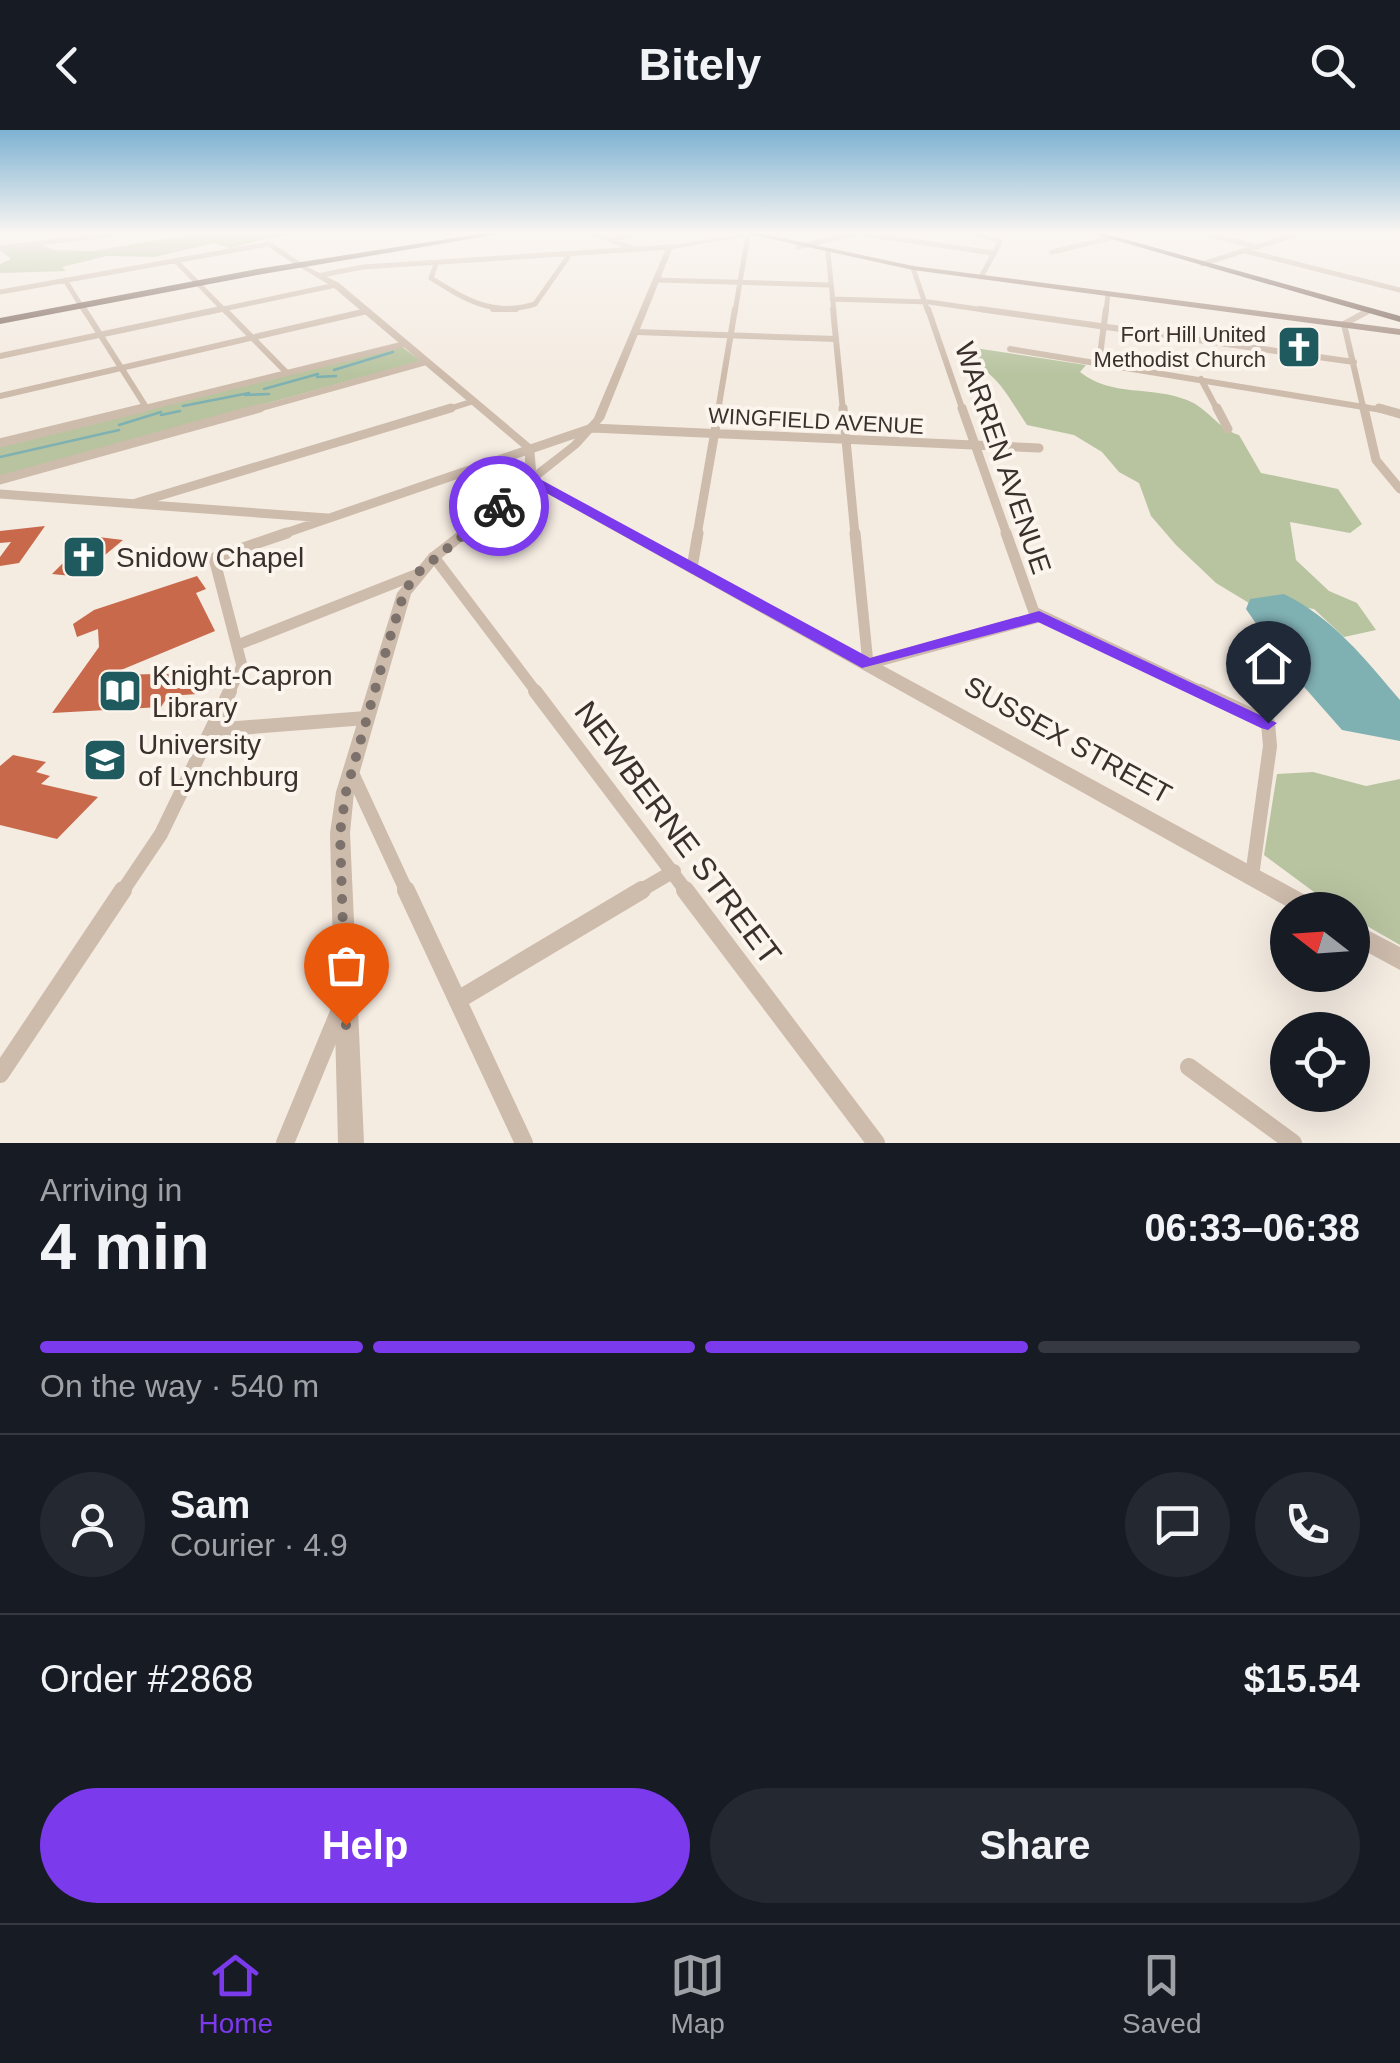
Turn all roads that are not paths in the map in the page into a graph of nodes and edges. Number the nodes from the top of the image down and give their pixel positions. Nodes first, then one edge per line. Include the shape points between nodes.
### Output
1 (70, 279) edge
2 (193, 279) edge
3 (236, 279) edge
4 (326, 279) edge
5 (433, 279) edge
6 (552, 279) edge
7 (830, 279) edge
8 (917, 279) edge
9 (998, 279) edge
10 (1256, 279) edge
11 (1357, 279) edge
12 (66, 280) junction
13 (656, 280) joint
14 (740, 282) junction
15 (198, 284) junction
16 (336, 285) junction
17 (830, 285) junction
18 (1400, 290) edge
19 (0, 292) edge
20 (1108, 294) junction
21 (832, 299) junction
22 (925, 302) junction
23 (83, 305) junction
24 (223, 309) junction
25 (367, 311) junction
26 (1368, 311) junction
27 (1400, 320) edge
28 (0, 321) edge
29 (1344, 324) junction
30 (1104, 327) junction
31 (636, 332) junction
32 (1400, 332) edge
33 (102, 334) junction
34 (732, 335) junction
35 (252, 338) junction
36 (836, 339) junction
37 (405, 344) junction
38 (1010, 349) dead end
39 (0, 356) edge
40 (426, 362) junction
41 (1354, 362) junction
42 (1098, 363) junction
43 (122, 368) junction
44 (287, 372) junction
45 (1201, 380) junction
46 (0, 396) edge
47 (474, 400) junction
48 (1365, 404) junction
49 (146, 407) junction
50 (1400, 414) edge
51 (592, 428) junction
52 (1228, 429) dead end
53 (715, 434) junction
54 (845, 440) junction
55 (0, 443) edge
56 (975, 446) junction
57 (1040, 448) dead end
58 (530, 450) junction
59 (531, 479) junction
60 (0, 480) edge
61 (1400, 489) edge
62 (0, 494) edge
63 (136, 504) junction
64 (331, 518) junction
65 (434, 557) junction
66 (692, 568) junction
67 (415, 575) junction
68 (1039, 616) junction
69 (240, 644) junction
70 (868, 664) junction
71 (366, 718) junction
72 (213, 730) junction
73 (352, 772) junction
74 (674, 872) junction
75 (1252, 876) junction
76 (1281, 892) edge
77 (1370, 942) edge
78 (1400, 958) edge
79 (345, 997) junction
80 (458, 1000) junction
81 (1189, 1066) dead end
82 (0, 1074) edge
83 (286, 1143) edge
84 (351, 1143) edge
85 (524, 1143) edge
86 (876, 1143) edge
87 (1293, 1143) edge

1 - 12 street
2 - 15 street
3 - 15 main road
4 - 16 street
5 - 6 street via 481,310 495,311 535,304
7 - 17 street
8 - 22 street, WARREN AVENUE
9 - 20 main road
10 - 26 main road
11 - 18 street
12 - 19 street
12 - 23 street
13 - 14 street
13 - 31 street
14 - 17 street
14 - 34 street
15 - 23 main road
15 - 24 street
16 - 24 street
16 - 25 street
17 - 21 street
20 - 29 main road
20 - 30 street
21 - 22 street
21 - 36 street
22 - 30 street
22 - 56 street, WARREN AVENUE
23 - 28 main road
23 - 33 street
24 - 33 street
24 - 35 street
25 - 35 street
25 - 37 street
26 - 27 main road
26 - 29 street
29 - 32 main road
29 - 41 street
30 - 41 street
30 - 42 street
31 - 34 street
31 - 51 street
33 - 39 street
33 - 43 street
34 - 36 street
34 - 53 street
35 - 43 street
35 - 44 street
36 - 54 street
37 - 40 street
37 - 44 street
38 - 42 street
40 - 47 street
40 - 60 street
41 - 48 street
42 - 45 street
43 - 46 street
43 - 49 street
44 - 49 street
45 - 48 street
45 - 52 street
47 - 58 street
47 - 63 street
48 - 50 street
48 - 61 street via 1376,460
49 - 55 street
51 - 53 street, WINGFIELD AVENUE
51 - 58 street
51 - 59 street
53 - 54 street, WINGFIELD AVENUE
53 - 66 street
54 - 56 street, WINGFIELD AVENUE
54 - 70 street
56 - 57 street, WINGFIELD AVENUE
56 - 68 street, WARREN AVENUE
58 - 59 street
58 - 64 street
59 - 65 street
59 - 66 street, SUSSEX STREET
62 - 63 street
63 - 64 street
64 - 69 street via 214,558
65 - 67 street
65 - 74 street, NEWBERNE STREET
66 - 70 street, SUSSEX STREET
67 - 69 street
67 - 71 street
68 - 70 street
68 - 75 street, WARREN AVENUE via 1268,723
69 - 72 street via 242,666
70 - 75 street, SUSSEX STREET
71 - 72 street
71 - 73 street
72 - 82 street via 161,834
73 - 79 street via 340,833
73 - 80 street
74 - 80 street
74 - 86 street, NEWBERNE STREET
75 - 76 street, SUSSEX STREET
77 - 78 street
79 - 83 street
79 - 84 street
80 - 85 street
81 - 87 street

